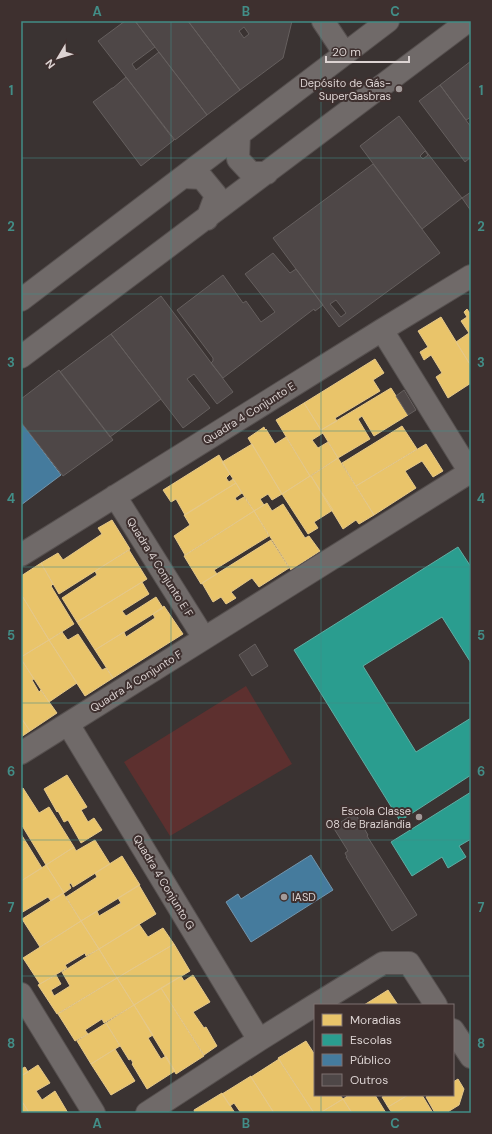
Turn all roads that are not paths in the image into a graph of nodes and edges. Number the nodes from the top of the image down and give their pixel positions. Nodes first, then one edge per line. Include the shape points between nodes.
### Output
1 (323, 21) edge
2 (388, 21) edge
3 (468, 21) edge
4 (345, 54) junction
5 (239, 134) junction
6 (267, 173) junction
7 (183, 176) junction
8 (206, 219) junction
9 (471, 276) edge
10 (21, 300) edge
11 (382, 330) junction
12 (21, 357) edge
13 (470, 473) edge
14 (115, 496) junction
15 (21, 555) edge
16 (204, 638) junction
17 (68, 724) junction
18 (21, 753) edge
19 (21, 994) edge
20 (317, 1004) edge
21 (435, 1004) edge
22 (314, 1006) edge
23 (454, 1032) edge
24 (259, 1040) junction
25 (471, 1057) edge
26 (94, 1113) edge
27 (147, 1113) edge

1 - 4 street
2 - 4 street
3 - 6 street
4 - 5 street
5 - 6 street via 238,159 251,173
5 - 7 street
6 - 8 street
7 - 8 street via 202,178 216,195
7 - 10 street
8 - 12 street
9 - 11 street, Quadra 4 Conjunto E
11 - 13 street
11 - 14 street, Quadra 4 Conjunto E
13 - 16 street
14 - 15 street
14 - 16 street, Quadra 4 Conjunto E F
16 - 17 street, Quadra 4 Conjunto F
17 - 18 street, Quadra 4 Conjunto F
17 - 24 street, Quadra 4 Conjunto G
19 - 26 street
20 - 21 street via 383,963 409,963
22 - 24 street
23 - 25 street
24 - 27 street

